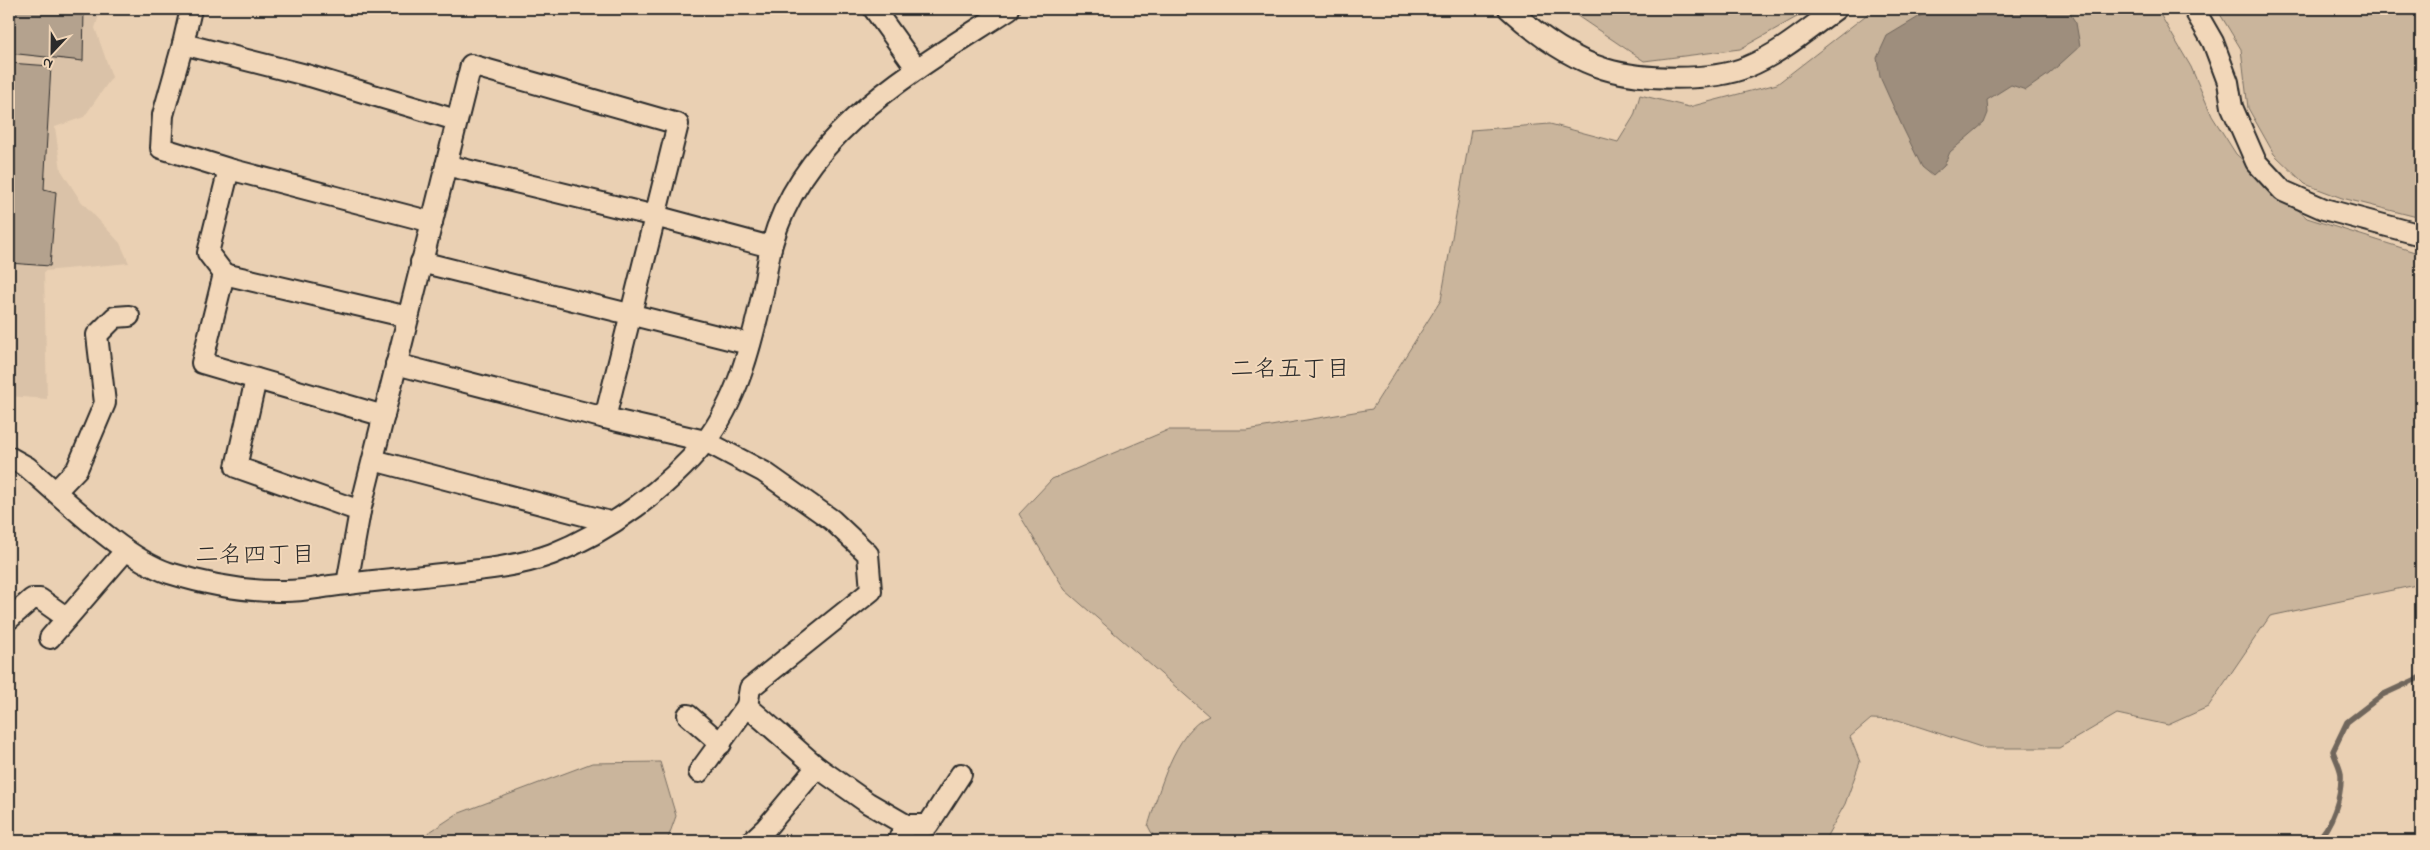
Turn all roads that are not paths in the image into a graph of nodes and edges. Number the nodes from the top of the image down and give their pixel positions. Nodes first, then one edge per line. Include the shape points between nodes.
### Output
1 (190, 9) edge
2 (874, 9) edge
3 (1009, 9) edge
4 (1509, 9) edge
5 (1836, 9) edge
6 (2194, 9) edge
7 (183, 44) junction
8 (917, 69) junction
9 (456, 120) junction
10 (446, 165) junction
11 (230, 169) junction
12 (655, 216) junction
13 (432, 222) junction
14 (2421, 235) edge
15 (771, 247) junction
16 (421, 262) junction
17 (224, 274) junction
18 (632, 315) junction
19 (129, 316) dead end
20 (408, 317) junction
21 (749, 344) junction
22 (396, 364) junction
23 (256, 379) junction
24 (384, 416) junction
25 (605, 418) junction
26 (705, 441) junction
27 (9, 457) edge
28 (373, 460) junction
29 (56, 492) junction
30 (360, 511) junction
31 (610, 522) junction
32 (126, 550) junction
33 (346, 584) junction
34 (67, 618) junction
35 (9, 619) edge
36 (50, 638) dead end
37 (747, 706) junction
38 (688, 714) dead end
39 (720, 744) junction
40 (817, 767) junction
41 (699, 772) dead end
42 (961, 774) dead end
43 (902, 833) edge
44 (752, 841) edge

1 - 7 street
2 - 8 street
3 - 8 street
4 - 5 street via 1570,52 1605,69 1676,78 1746,68 1782,50
6 - 14 street via 2213,42 2228,82 2232,107 2256,162 2283,191 2324,209
7 - 9 street via 310,76
7 - 11 street via 163,115 161,148
8 - 15 street via 866,108 822,151 782,212
9 - 10 street
9 - 12 street via 472,65 678,124
10 - 12 street
10 - 13 street
11 - 13 street
11 - 17 street via 208,253
12 - 15 street
12 - 18 street
13 - 16 street
15 - 21 street
16 - 18 street
16 - 20 street
17 - 20 street
17 - 23 street via 202,363
18 - 21 street
18 - 25 street
19 - 29 street via 115,316 97,335 105,403 77,469
20 - 22 street
21 - 26 street via 730,403
22 - 24 street
22 - 25 street
23 - 24 street
23 - 30 street via 236,467
24 - 28 street
25 - 26 street
26 - 31 street via 658,492
26 - 37 street via 764,472 832,520 868,554 871,592 750,688
27 - 29 street via 27,467
28 - 30 street
28 - 31 street
29 - 32 street
30 - 33 street
31 - 33 street via 552,554 509,565
32 - 33 street via 166,572 228,587 285,591
32 - 34 street
34 - 35 street via 40,600 32,599
34 - 36 street
37 - 39 street
37 - 40 street
38 - 39 street
39 - 41 street
40 - 43 street via 868,803
40 - 44 street
42 - 43 street via 928,825

